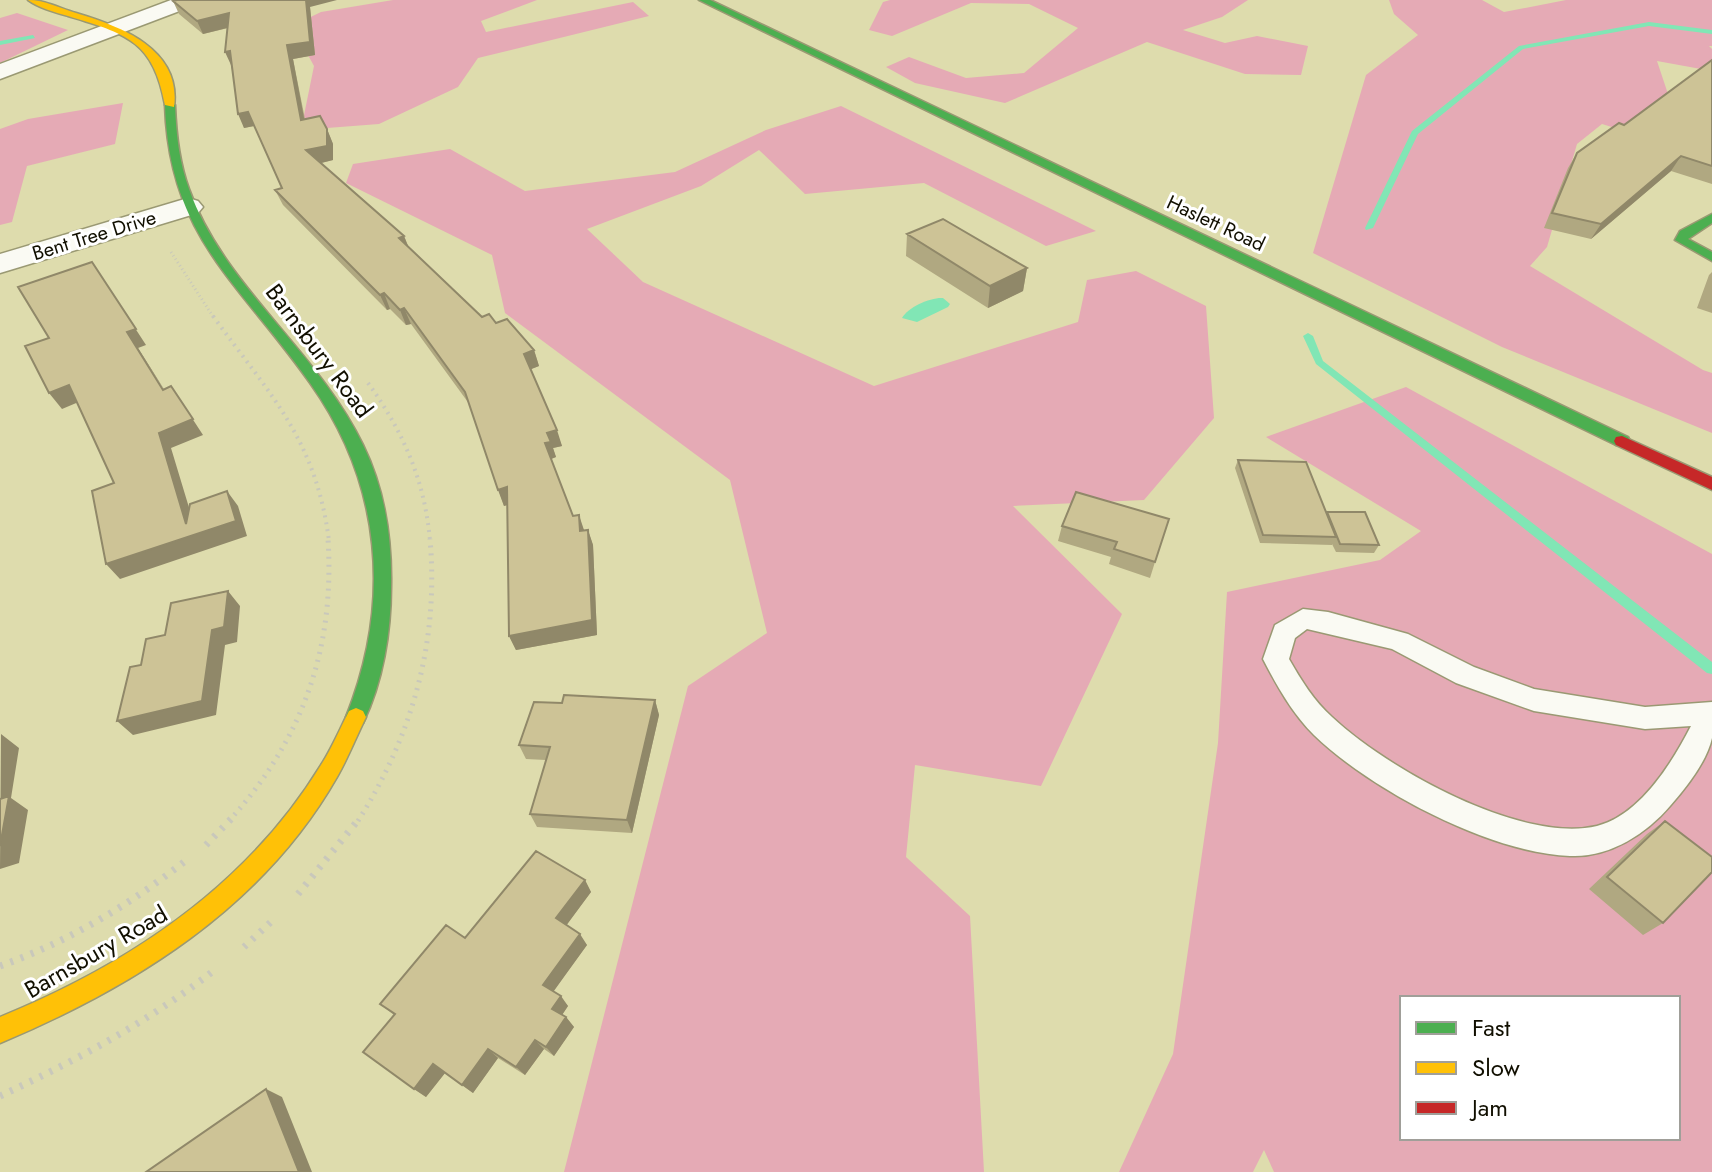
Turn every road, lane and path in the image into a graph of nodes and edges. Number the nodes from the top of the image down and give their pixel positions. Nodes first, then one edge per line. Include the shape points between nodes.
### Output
1 (32, 0) edge
2 (191, 0) edge
3 (703, 0) edge
4 (112, 29) junction
5 (0, 72) edge
6 (188, 207) junction
7 (154, 216) junction
8 (1712, 218) edge
9 (1712, 257) edge
10 (0, 264) edge
11 (365, 378) dead end
12 (1712, 484) edge
13 (1710, 714) edge
14 (288, 904) dead end
15 (279, 914) dead end
16 (237, 952) dead end
17 (226, 961) dead end
18 (0, 966) edge
19 (0, 1030) edge
20 (0, 1096) edge

1 - 4 street, Barnsbury Road
2 - 4 street
3 - 12 street, Haslett Road
4 - 5 street
4 - 6 street, Barnsbury Road via 153,52 164,71 170,142
6 - 7 street, Bent Tree Drive
6 - 19 street, Barnsbury Road via 207,242 334,402 363,457 381,521 383,554 382,617 369,683 358,722 327,780 290,833 253,873 126,968
7 - 10 street, Bent Tree Drive
7 - 18 path via 192,289 285,412 315,471 330,553 322,645 293,734 271,770 206,844 118,910
8 - 9 street via 1681,240
11 - 14 path via 392,416 418,477 431,553 421,685 391,763 341,843
13 - 13 lane via 1645,718 1534,700 1465,675 1399,641 1328,622 1303,619 1284,632 1276,659 1291,689 1326,730 1381,768 1452,808 1513,834 1566,843 1599,839 1647,812 1693,754
15 - 16 path
17 - 20 path via 141,1024

